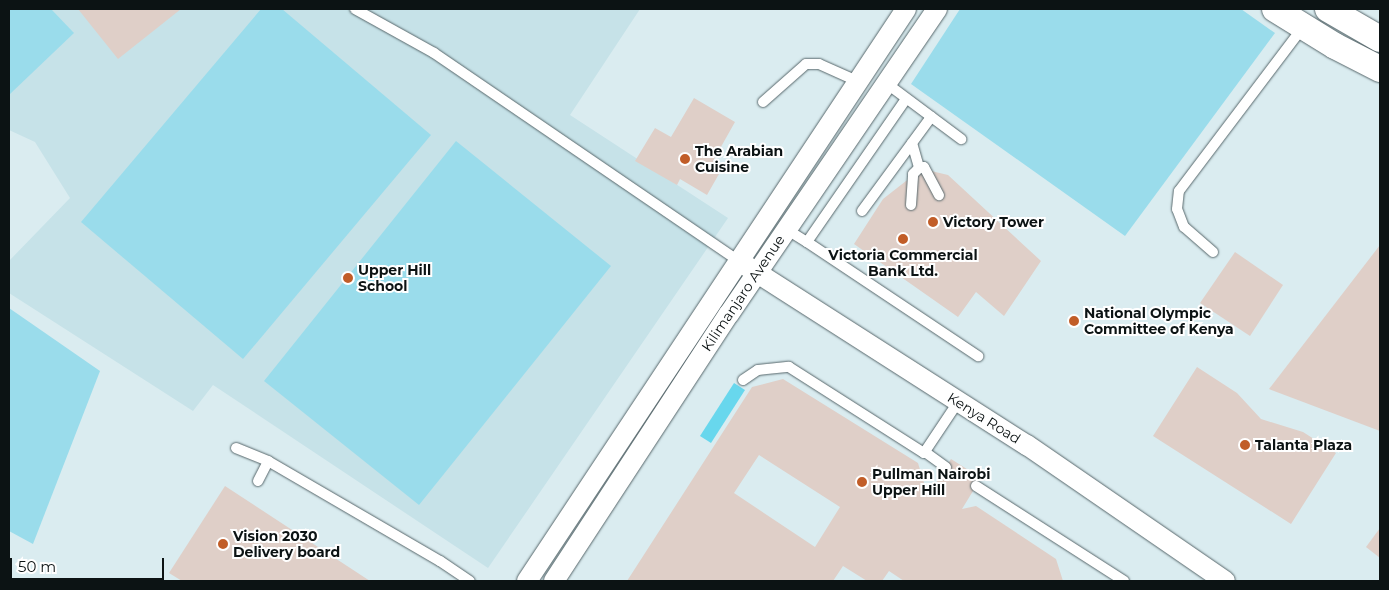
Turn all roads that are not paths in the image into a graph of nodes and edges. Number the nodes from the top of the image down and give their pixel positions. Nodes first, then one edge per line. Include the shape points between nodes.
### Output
1 (355, 9) edge
2 (906, 9) edge
3 (937, 9) edge
4 (1276, 9) edge
5 (1328, 9) edge
6 (1303, 26) junction
7 (1380, 39) edge
8 (1380, 69) edge
9 (858, 81) junction
10 (886, 84) junction
11 (906, 98) junction
12 (764, 102) dead end
13 (931, 117) junction
14 (961, 139) dead end
15 (912, 143) junction
16 (919, 168) junction
17 (939, 195) dead end
18 (911, 204) dead end
19 (862, 211) dead end
20 (786, 229) junction
21 (807, 242) junction
22 (1212, 252) dead end
23 (739, 262) junction
24 (756, 273) junction
25 (978, 356) dead end
26 (744, 380) dead end
27 (958, 402) junction
28 (236, 448) dead end
29 (925, 452) junction
30 (268, 461) junction
31 (946, 467) dead end
32 (258, 481) dead end
33 (976, 486) dead end
34 (1205, 575) edge
35 (470, 581) edge
36 (527, 581) edge
37 (554, 581) edge
38 (1124, 581) edge
39 (1225, 581) edge

1 - 23 lane via 434,53
2 - 9 street, Kilimanjaro Avenue
3 - 10 street, Kilimanjaro Avenue
4 - 6 street
5 - 7 street
6 - 8 street
6 - 22 lane via 1179,191 1177,209 1184,227
9 - 12 lane via 819,64 806,64
9 - 23 street, Kilimanjaro Avenue
10 - 11 lane
10 - 20 street, Kilimanjaro Avenue
11 - 13 lane
11 - 21 lane
13 - 14 lane
13 - 15 lane
15 - 16 lane
15 - 19 lane
16 - 17 lane via 924,168
16 - 18 lane via 913,174
20 - 21 lane
20 - 24 street, Kilimanjaro Avenue
21 - 25 lane
23 - 24 street, Kenya Road
23 - 36 street, Kilimanjaro Avenue
24 - 27 street, Kenya Road
24 - 37 street, Kilimanjaro Avenue
26 - 29 lane via 758,370 789,367
27 - 29 lane
27 - 34 street, Kenya Road
28 - 30 lane
29 - 31 lane
30 - 32 lane
30 - 35 lane
33 - 38 lane
34 - 39 street, Kenya Road

